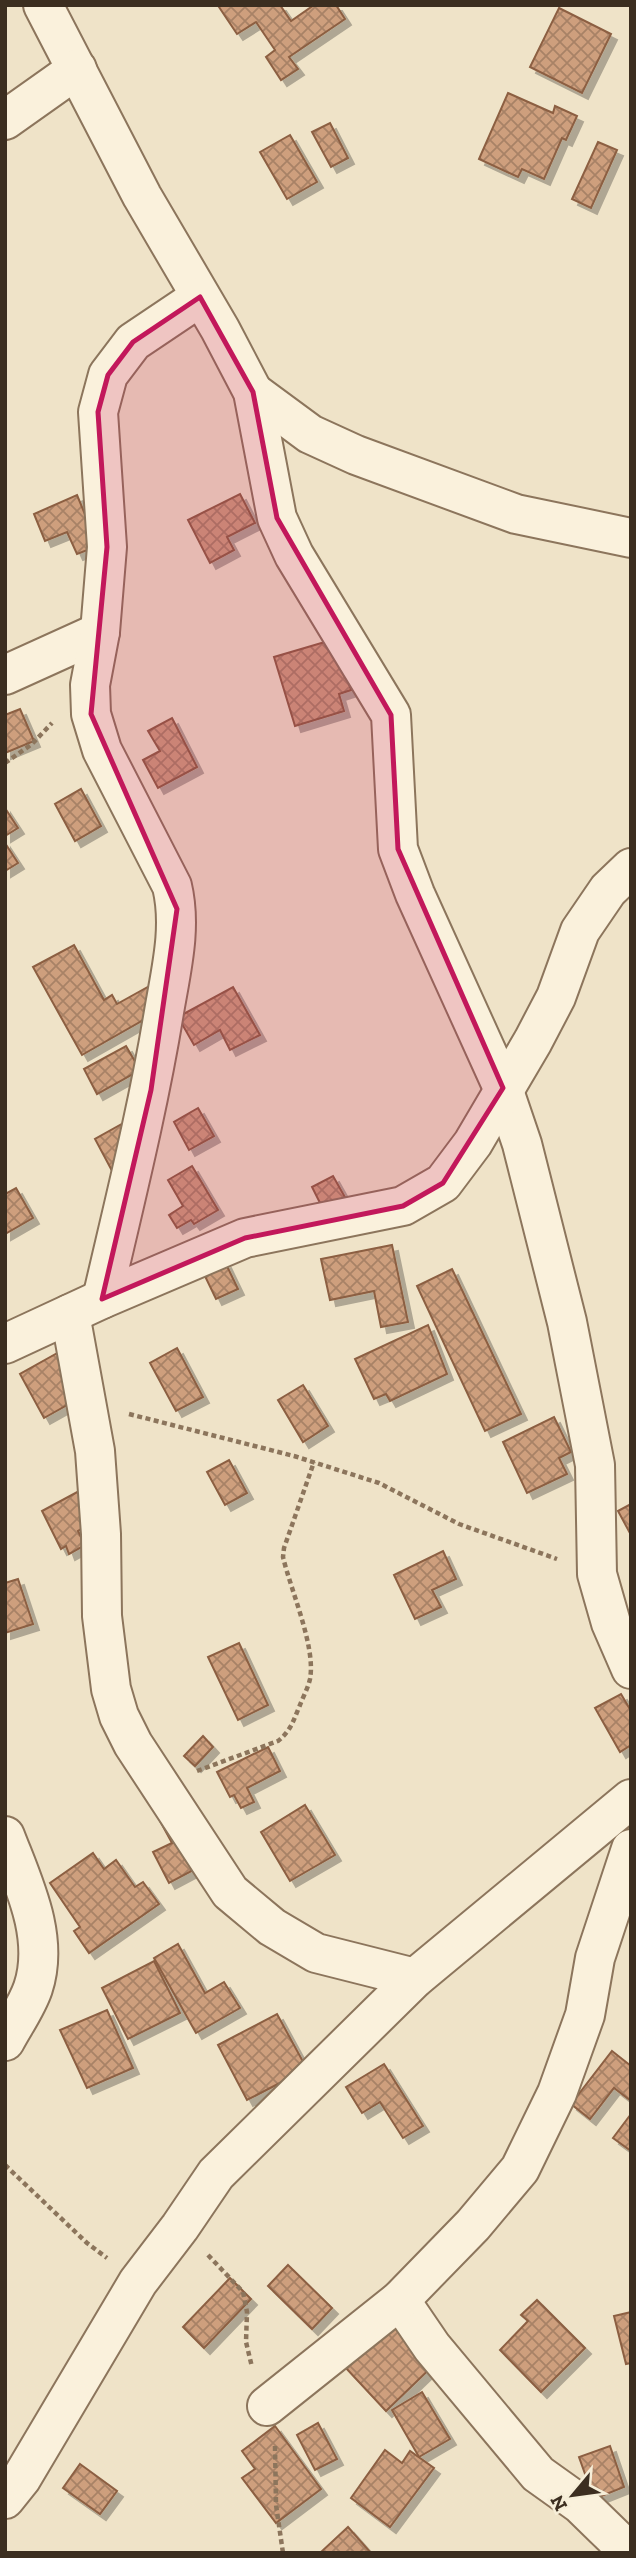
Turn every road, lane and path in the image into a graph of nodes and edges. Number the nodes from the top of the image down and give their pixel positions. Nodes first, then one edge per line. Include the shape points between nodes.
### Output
1 (43, 5) edge
2 (77, 69) junction
3 (5, 120) edge
4 (200, 297) junction
5 (253, 392) junction
6 (631, 538) edge
7 (100, 632) junction
8 (5, 675) edge
9 (631, 868) edge
10 (503, 1088) junction
11 (86, 1307) junction
12 (5, 1344) edge
13 (86, 1401) junction
14 (314, 1462) junction
15 (597, 1574) junction
16 (631, 1669) edge
17 (161, 1787) junction
18 (631, 1799) edge
19 (5, 1836) edge
20 (631, 1849) edge
21 (415, 1978) junction
22 (5, 2041) edge
23 (5, 2165) edge
24 (180, 2227) junction
25 (138, 2282) junction
26 (400, 2300) junction
27 (267, 2406) junction
28 (5, 2500) edge
29 (623, 2542) edge
30 (283, 2553) edge

1 - 2 street
2 - 3 street
2 - 4 street via 142,197
4 - 5 street
4 - 7 street via 133,342 108,375 98,412 107,547
5 - 6 street via 310,434 356,455 516,514
5 - 10 street via 277,518 294,555 391,715 398,849
7 - 8 street
7 - 11 street via 90,685 91,714 102,750 172,886 177,909 176,943 152,1090
9 - 10 street via 608,890 580,931 556,997
10 - 11 street via 473,1143 443,1183 403,1206 245,1238
10 - 15 street via 522,1144 567,1322 595,1465
11 - 12 street
11 - 13 street
13 - 14 path
13 - 17 street via 95,1451 102,1616 111,1689 133,1744
14 - 15 path via 379,1483 458,1524
14 - 17 path via 283,1557 311,1661 310,1680 292,1727 278,1741
15 - 16 street
17 - 21 street via 230,1892 272,1927 316,1953
18 - 21 street
19 - 22 street via 33,1906 37,1971
20 - 26 street via 595,1958 585,2015 557,2093 520,2169
21 - 24 street via 216,2174
23 - 25 path via 87,2243
24 - 25 street
24 - 27 path via 243,2292 246,2342
25 - 28 street
26 - 27 street
26 - 29 street via 432,2347 538,2474
27 - 30 path via 276,2455 276,2505

